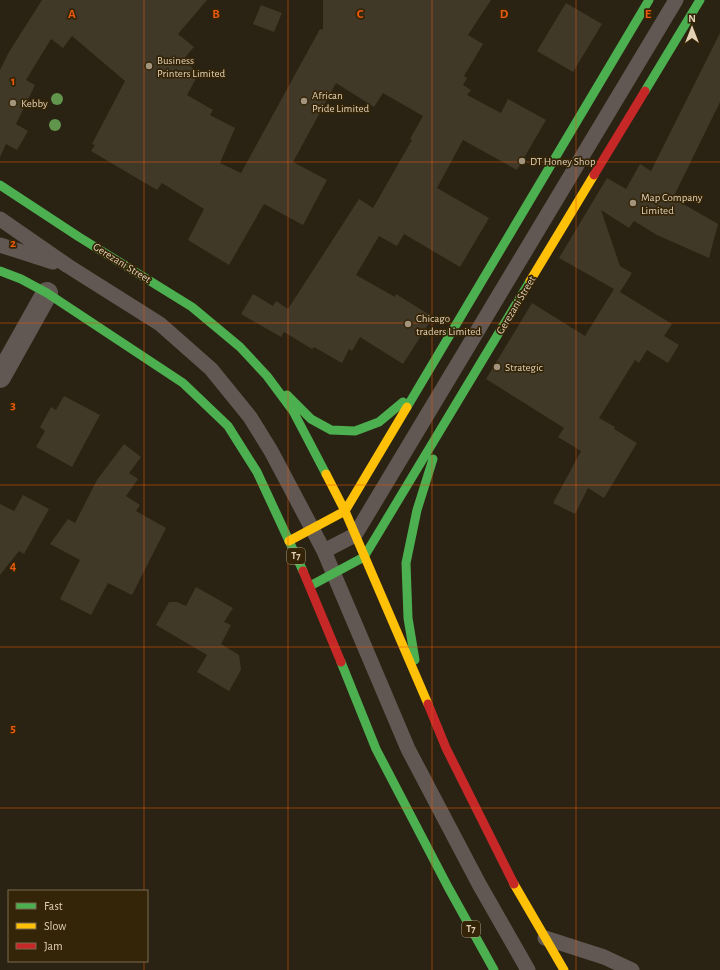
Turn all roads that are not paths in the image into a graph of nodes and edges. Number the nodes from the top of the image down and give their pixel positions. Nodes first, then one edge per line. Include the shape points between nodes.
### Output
1 (649, 0) edge
2 (676, 0) edge
3 (700, 0) edge
4 (0, 185) edge
5 (0, 219) edge
6 (0, 245) edge
7 (68, 266) junction
8 (0, 271) edge
9 (47, 293) junction
10 (267, 376) junction
11 (0, 377) edge
12 (416, 391) junction
13 (443, 427) junction
14 (345, 511) junction
15 (312, 529) junction
16 (355, 535) junction
17 (289, 541) junction
18 (324, 551) junction
19 (364, 557) junction
20 (334, 574) junction
21 (310, 586) junction
22 (417, 675) junction
23 (545, 938) junction
24 (494, 970) edge
25 (528, 970) edge
26 (564, 970) edge
27 (632, 970) edge

1 - 12 main road
2 - 16 lane
3 - 13 main road, Gerezani Street
4 - 10 main road, Gerezani Street via 192,307 240,347
5 - 7 lane
6 - 7 lane
7 - 15 lane via 160,324 211,369 250,417
8 - 9 main road
9 - 11 street
9 - 17 main road, T7 via 183,383 228,426 257,472
10 - 12 main road via 311,419 331,430 355,431 379,422
10 - 14 main road via 293,411
12 - 14 main road
13 - 19 main road, Gerezani Street
13 - 22 main road via 418,510 406,563 408,618
14 - 15 main road, T7
14 - 16 main road
15 - 17 main road, T7
15 - 18 lane
16 - 18 lane
16 - 19 main road
17 - 21 main road, T7
18 - 20 lane
19 - 20 main road, Gerezani Street
19 - 22 main road
20 - 21 main road, Gerezani Street
20 - 25 lane via 408,749 479,884
21 - 24 main road, T7 via 376,749
22 - 23 main road via 446,748 512,881
23 - 26 main road
23 - 27 lane via 604,956

